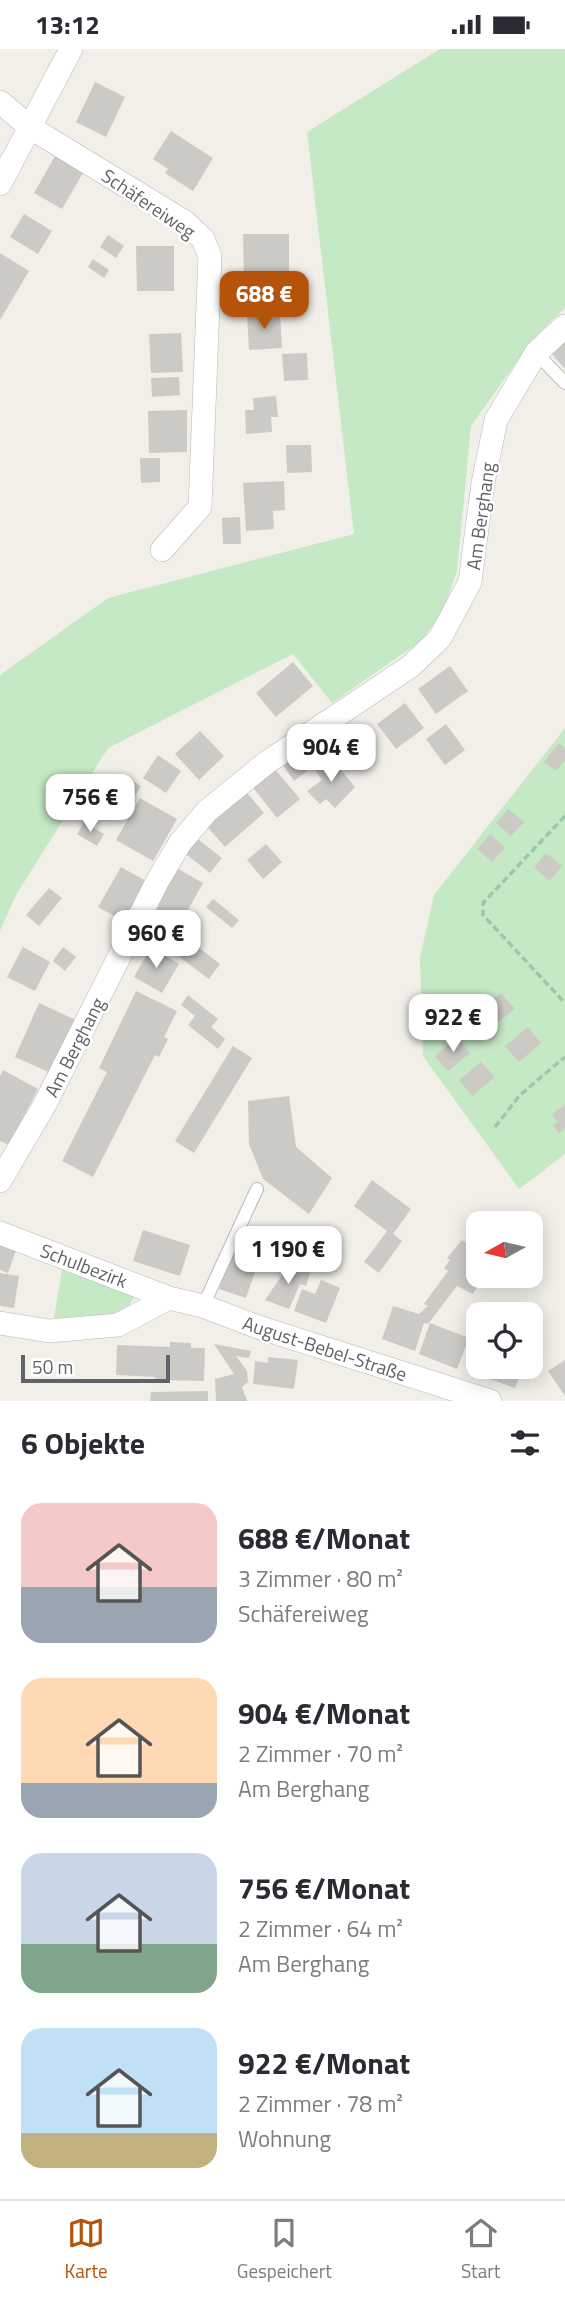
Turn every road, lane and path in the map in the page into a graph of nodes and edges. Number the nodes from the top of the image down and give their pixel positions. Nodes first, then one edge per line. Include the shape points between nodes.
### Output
1 (71, 49) edge
2 (0, 102) edge
3 (31, 128) junction
4 (1, 183) edge
5 (565, 326) edge
6 (536, 353) junction
7 (565, 383) edge
8 (162, 550) dead end
9 (565, 815) edge
10 (565, 1003) edge
11 (565, 1057) edge
12 (495, 1127) dead end
13 (1, 1174) edge
14 (257, 1189) dead end
15 (0, 1233) edge
16 (169, 1298) junction
17 (203, 1306) junction
18 (0, 1323) edge
19 (489, 1401) edge

1 - 3 street
2 - 3 street, Schäfereiweg
3 - 4 street
3 - 8 street, Schäfereiweg via 185,222 203,239 210,256 200,507
5 - 6 street, Am Berghang
6 - 7 lane
6 - 13 street, Am Berghang via 496,420 470,582 440,638 411,667 266,763 207,811 180,843 45,1104
9 - 10 path via 483,903 483,915
11 - 12 path via 520,1095
14 - 17 lane
15 - 16 street, Schulbezirk
16 - 17 street, August-Bebel-Straße
16 - 18 street via 118,1325 49,1331
17 - 19 street, August-Bebel-Straße

